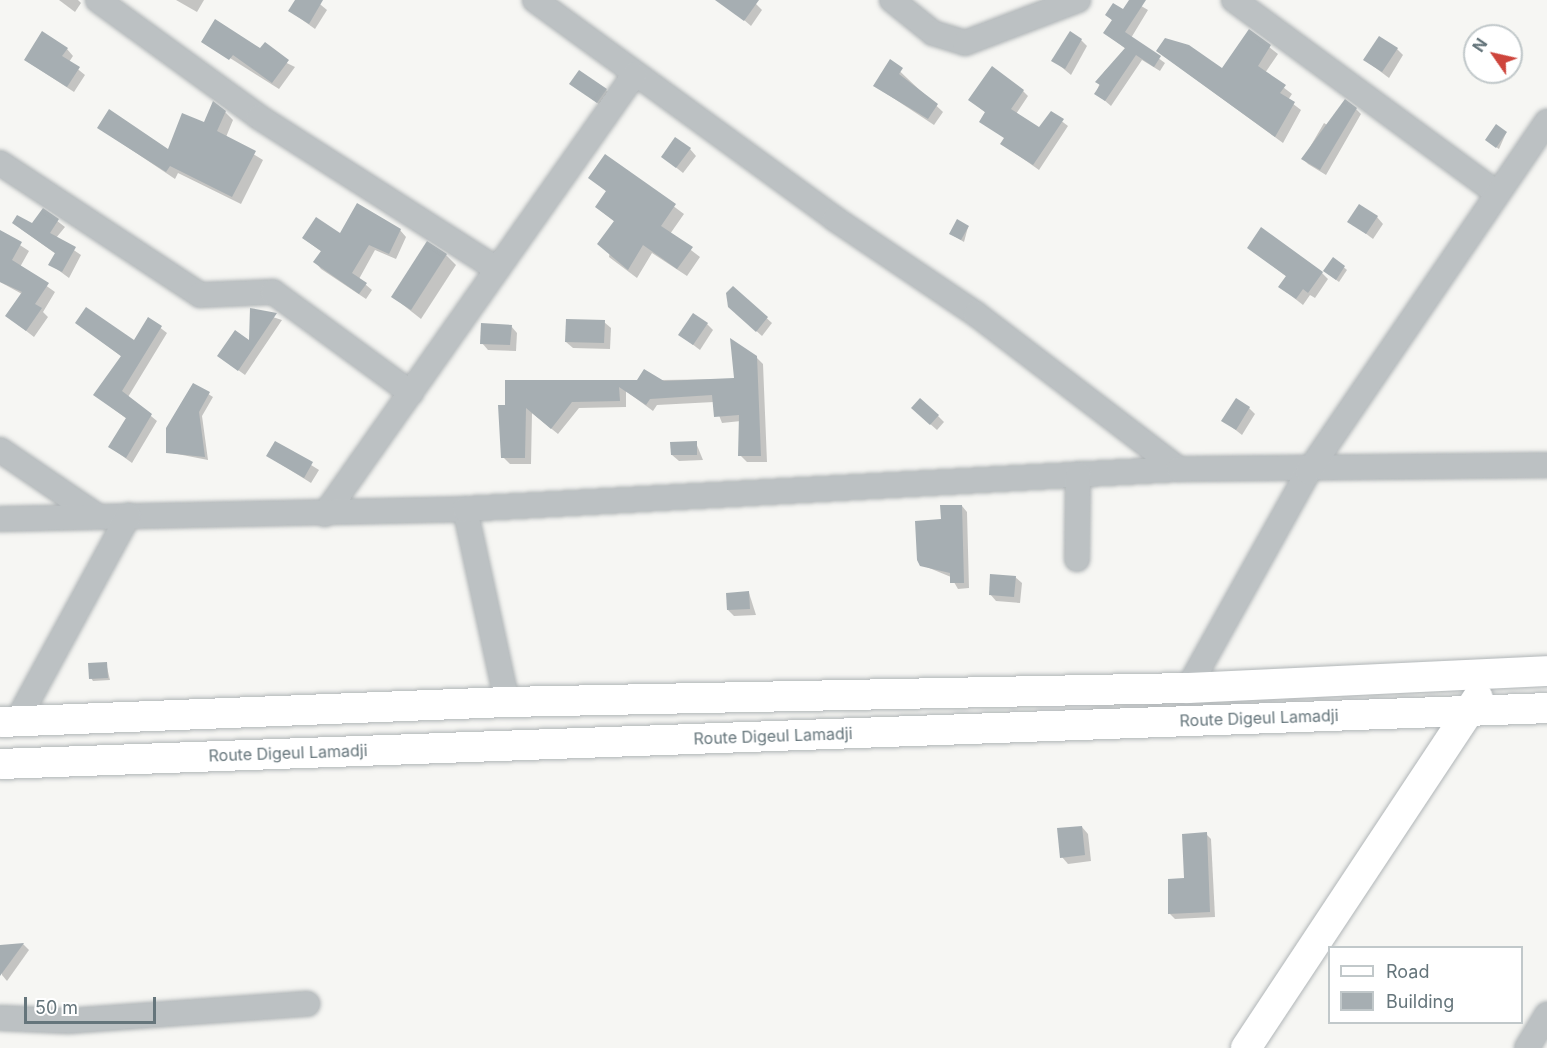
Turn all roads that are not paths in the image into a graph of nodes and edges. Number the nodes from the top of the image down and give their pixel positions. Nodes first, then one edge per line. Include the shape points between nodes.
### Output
1 (98, 0) edge
2 (535, 0) edge
3 (892, 0) edge
4 (1078, 0) edge
5 (1234, 0) edge
6 (634, 75) junction
7 (1547, 122) edge
8 (0, 164) edge
9 (1497, 193) junction
10 (497, 269) junction
11 (411, 393) junction
12 (0, 450) edge
13 (1547, 465) edge
14 (1179, 470) junction
15 (1308, 472) junction
16 (1077, 474) junction
17 (465, 509) junction
18 (325, 514) junction
19 (129, 515) junction
20 (97, 516) junction
21 (0, 519) edge
22 (1077, 559) dead end
23 (1547, 670) edge
24 (1496, 672) junction
25 (1188, 688) junction
26 (507, 702) junction
27 (1547, 708) edge
28 (1470, 711) junction
29 (8, 722) edge
30 (0, 764) edge
31 (308, 1004) dead end
32 (1547, 1015) edge
33 (0, 1018) edge
34 (1246, 1048) edge
35 (1527, 1048) edge

1 - 10 street via 259,117
2 - 6 street
3 - 4 street via 933,33 965,43
5 - 9 street
6 - 10 street
6 - 14 street via 976,314
7 - 9 street
8 - 11 street via 200,295 273,292
9 - 15 street
10 - 11 street
11 - 18 street
12 - 20 street
13 - 15 street
14 - 15 street
14 - 16 street
15 - 25 street
16 - 17 street
16 - 22 street
17 - 18 street
17 - 26 street
18 - 19 street
19 - 20 street
19 - 29 street
20 - 21 street
23 - 24 main road, Route Digeul Lamadji
24 - 25 main road, Route Digeul Lamadji
24 - 28 main road
25 - 26 main road, Route Digeul Lamadji
26 - 29 main road, Route Digeul Lamadji
27 - 28 main road, Route Digeul Lamadji
28 - 30 main road, Route Digeul Lamadji
28 - 34 main road
31 - 33 street via 68,1020
32 - 35 street

